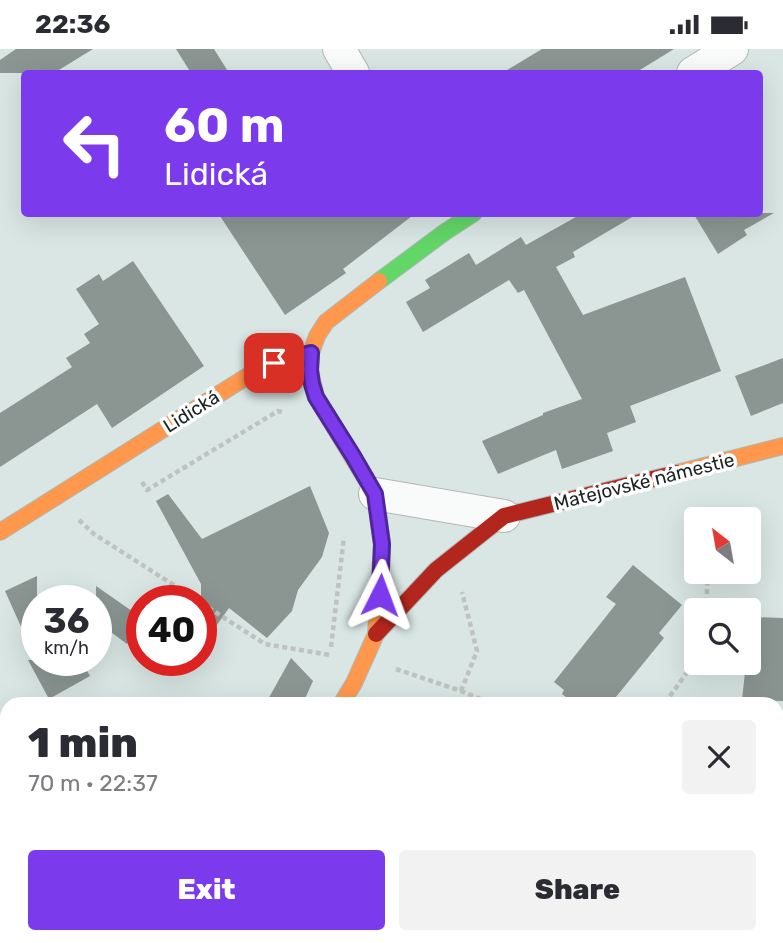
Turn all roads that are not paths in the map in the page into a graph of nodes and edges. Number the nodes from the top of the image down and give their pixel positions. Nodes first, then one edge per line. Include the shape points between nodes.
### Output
1 (339, 49) edge
2 (732, 49) edge
3 (351, 70) edge
4 (698, 70) edge
5 (460, 217) edge
6 (439, 223) edge
7 (311, 353) junction
8 (783, 446) edge
9 (375, 494) junction
10 (504, 516) junction
11 (0, 532) edge
12 (376, 634) junction
13 (346, 697) edge

1 - 3 street
2 - 4 street
5 - 6 street
6 - 7 street via 326,322
7 - 9 street, Matejovské námestie via 316,397
7 - 11 street, Lidická via 254,372
8 - 10 street, Matejovské námestie
9 - 10 street, Matejovské námestie
9 - 12 street, Matejovské námestie via 382,544
10 - 12 street, Matejovské námestie via 436,570
12 - 13 street, Matejovské námestie

